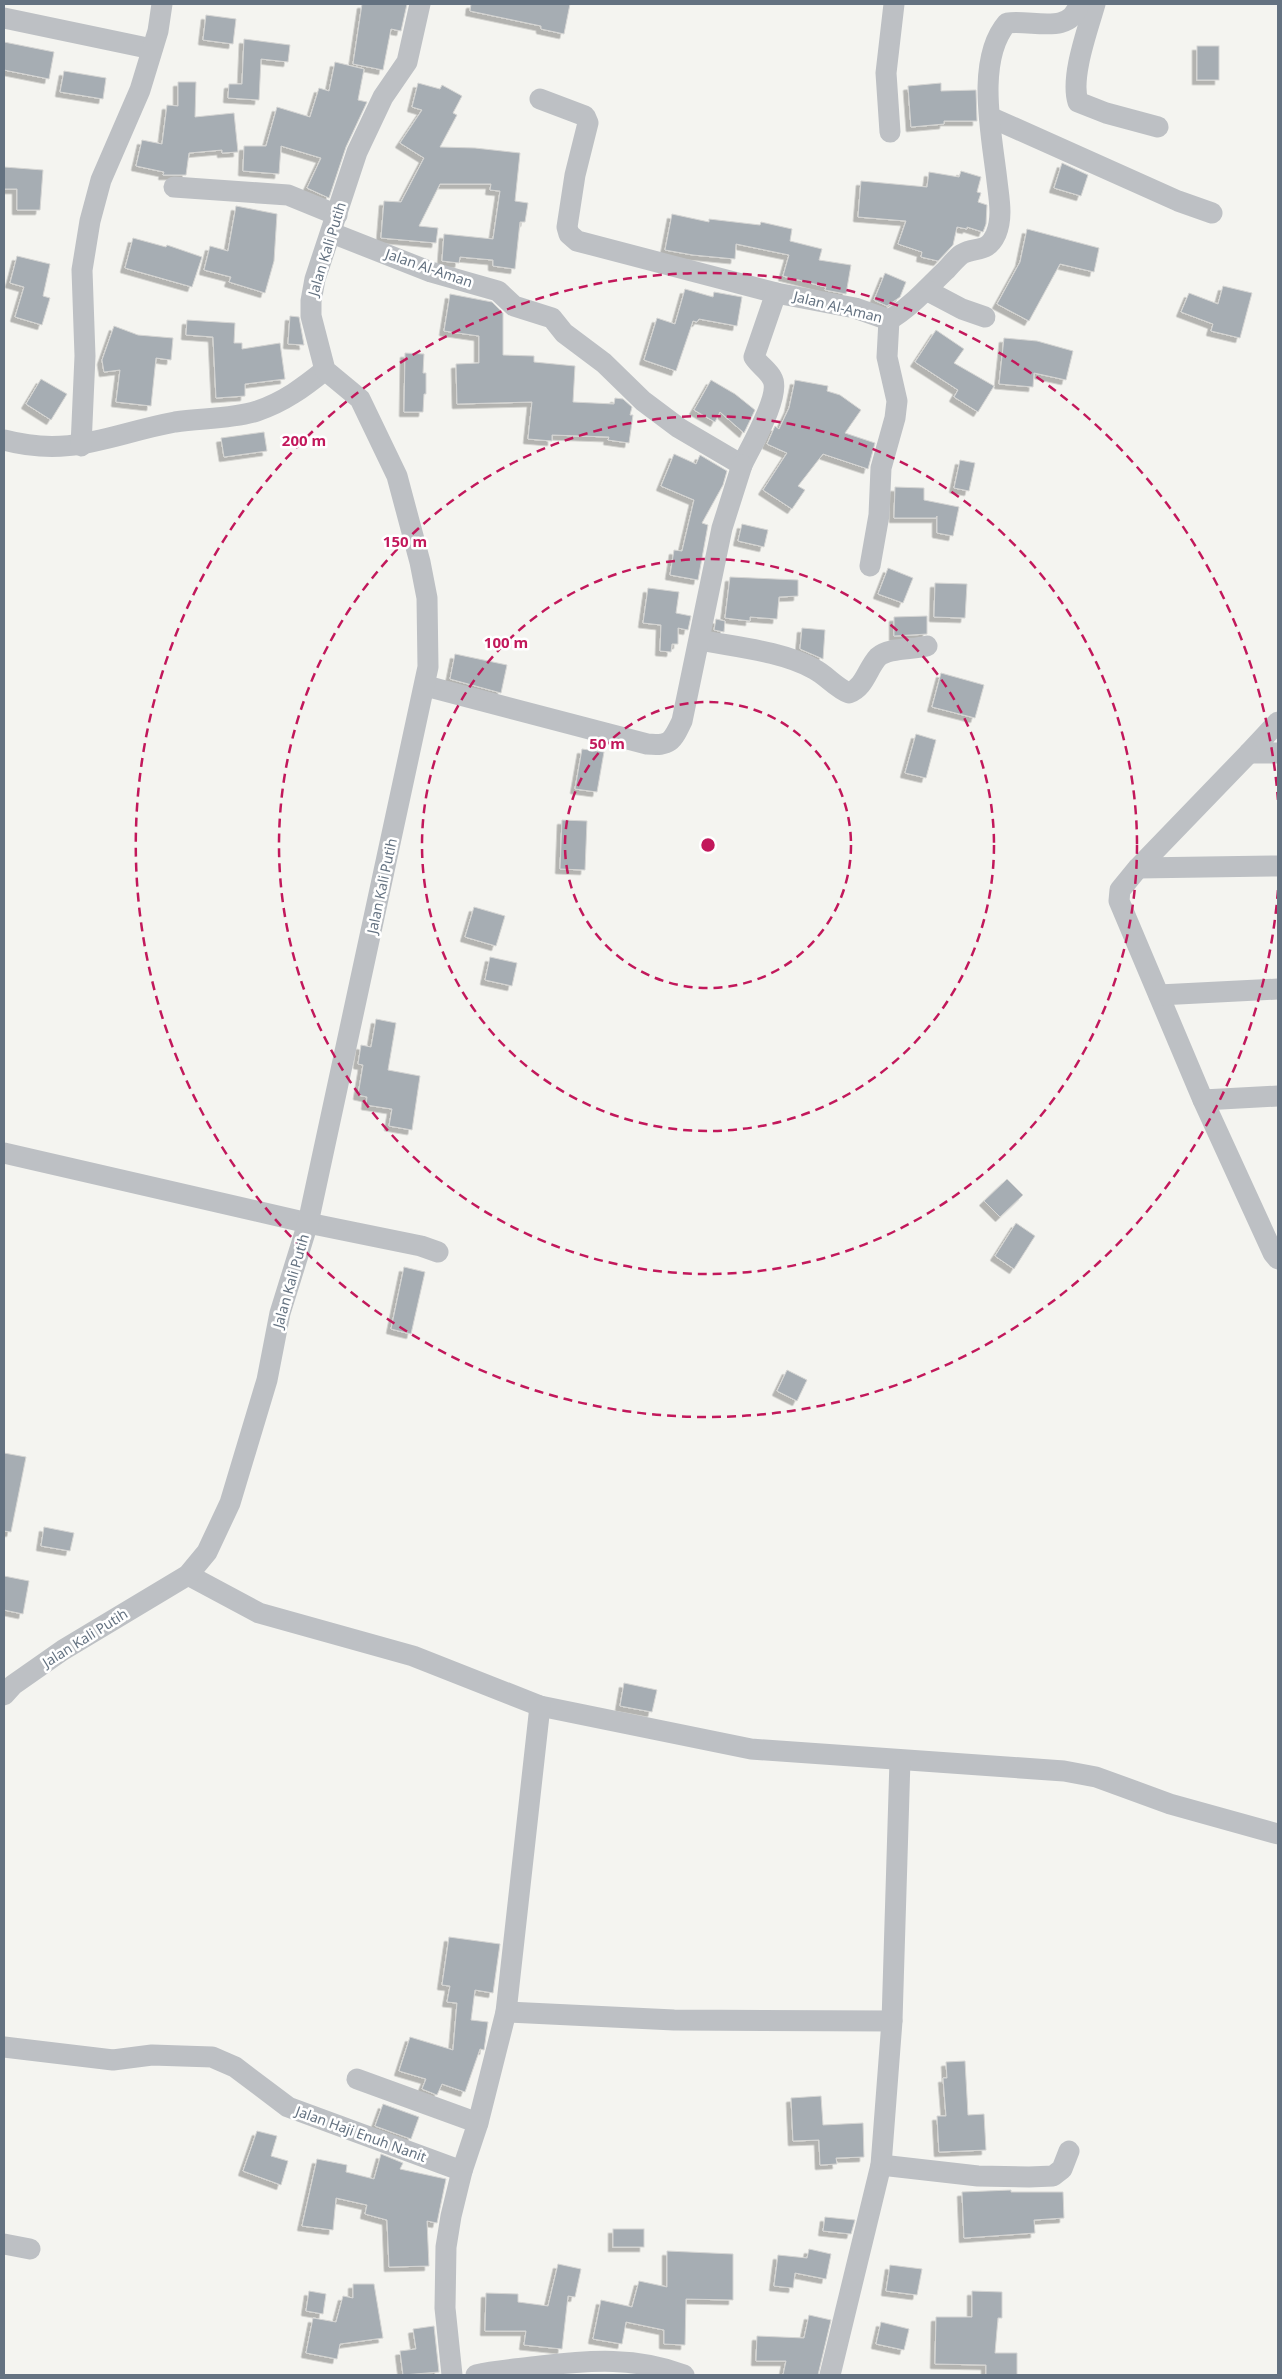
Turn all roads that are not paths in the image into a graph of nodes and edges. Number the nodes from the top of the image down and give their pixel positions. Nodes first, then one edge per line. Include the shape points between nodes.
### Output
1 (162, 4) edge
2 (420, 4) edge
3 (894, 4) edge
4 (1079, 4) edge
5 (1095, 4) edge
6 (4, 18) edge
7 (152, 49) junction
8 (540, 99) dead end
9 (990, 117) junction
10 (1158, 127) dead end
11 (890, 132) dead end
12 (174, 187) dead end
13 (1212, 213) dead end
14 (334, 224) junction
15 (926, 290) junction
16 (776, 293) junction
17 (984, 317) dead end
18 (889, 320) junction
19 (325, 370) junction
20 (4, 440) edge
21 (81, 446) junction
22 (742, 464) junction
23 (870, 566) dead end
24 (700, 640) junction
25 (927, 646) dead end
26 (426, 686) junction
27 (1278, 722) edge
28 (1249, 753) junction
29 (1278, 753) edge
30 (1278, 866) edge
31 (1138, 868) junction
32 (1278, 989) edge
33 (1159, 995) junction
34 (1278, 1096) edge
35 (1203, 1100) junction
36 (4, 1153) edge
37 (308, 1223) junction
38 (438, 1252) dead end
39 (1278, 1259) edge
40 (188, 1575) junction
41 (4, 1695) edge
42 (540, 1706) junction
43 (900, 1760) junction
44 (1278, 1834) edge
45 (506, 2012) junction
46 (892, 2021) junction
47 (4, 2047) edge
48 (357, 2079) dead end
49 (478, 2123) junction
50 (1069, 2152) dead end
51 (881, 2165) junction
52 (462, 2171) junction
53 (4, 2244) edge
54 (30, 2249) dead end
55 (452, 2375) edge
56 (476, 2375) edge
57 (684, 2375) edge
58 (830, 2375) edge

1 - 7 street
2 - 14 street, Jalan Kali Putih via 407,62 383,97 368,127
3 - 11 street via 886,73
4 - 9 street, Jalan Al-Aman via 1076,14 1062,24 1021,21 1007,23 999,32 992,46 990,61
5 - 10 street via 1077,77 1075,92 1078,102
6 - 7 street
7 - 21 street via 140,90 101,180 90,220 82,270 85,356
8 - 16 street via 584,116 588,122 575,175 568,227 569,234 577,241
9 - 13 street
9 - 15 street, Jalan Al-Aman via 1000,210 996,232 992,242 963,254
12 - 14 street, Jalan Al-Aman via 288,195
14 - 19 street, Jalan Kali Putih via 311,301 314,330
14 - 22 street, Jalan Al-Aman via 431,272 498,291 514,306 552,318 564,333 604,363 643,401 679,428
15 - 17 street
15 - 18 street, Jalan Al-Aman via 906,310
16 - 18 street, Jalan Al-Aman via 855,308
16 - 22 street, Jalan Al-Aman via 754,357 772,378 772,397 768,413
18 - 23 street via 887,357 897,401 881,468 879,515
19 - 21 street via 295,394 256,411 174,422
19 - 26 street, Jalan Kali Putih via 360,399 397,476 427,598
20 - 21 street via 37,447
22 - 24 street via 722,528
24 - 25 street via 768,654 813,668 849,693 856,690 878,657
24 - 26 street via 682,721 674,739 664,745 647,744
26 - 37 street, Jalan Kali Putih
27 - 28 street
28 - 29 street
28 - 31 street
30 - 31 street
31 - 33 street via 1120,890 1119,901
32 - 33 street
33 - 35 street
34 - 35 street
35 - 39 street via 1272,1253
36 - 37 street
37 - 38 street
37 - 40 street, Jalan Kali Putih via 280,1313 267,1380 230,1503 214,1541
40 - 41 street, Jalan Kali Putih via 63,1650 12,1685
40 - 42 street via 258,1612 413,1656
42 - 43 street via 750,1749
42 - 45 street
43 - 44 street via 1034,1768 1096,1777 1170,1804
43 - 46 street
45 - 46 street via 674,2020
45 - 49 street
46 - 51 street
47 - 52 street, Jalan Haji Enuh Nanit via 108,2059 152,2055 212,2057 234,2067 288,2107
48 - 49 street
49 - 52 street
50 - 51 street via 1062,2169 1053,2176 978,2176
51 - 58 street
52 - 55 street via 446,2247 445,2308
53 - 54 street
56 - 57 street via 609,2360 649,2365

